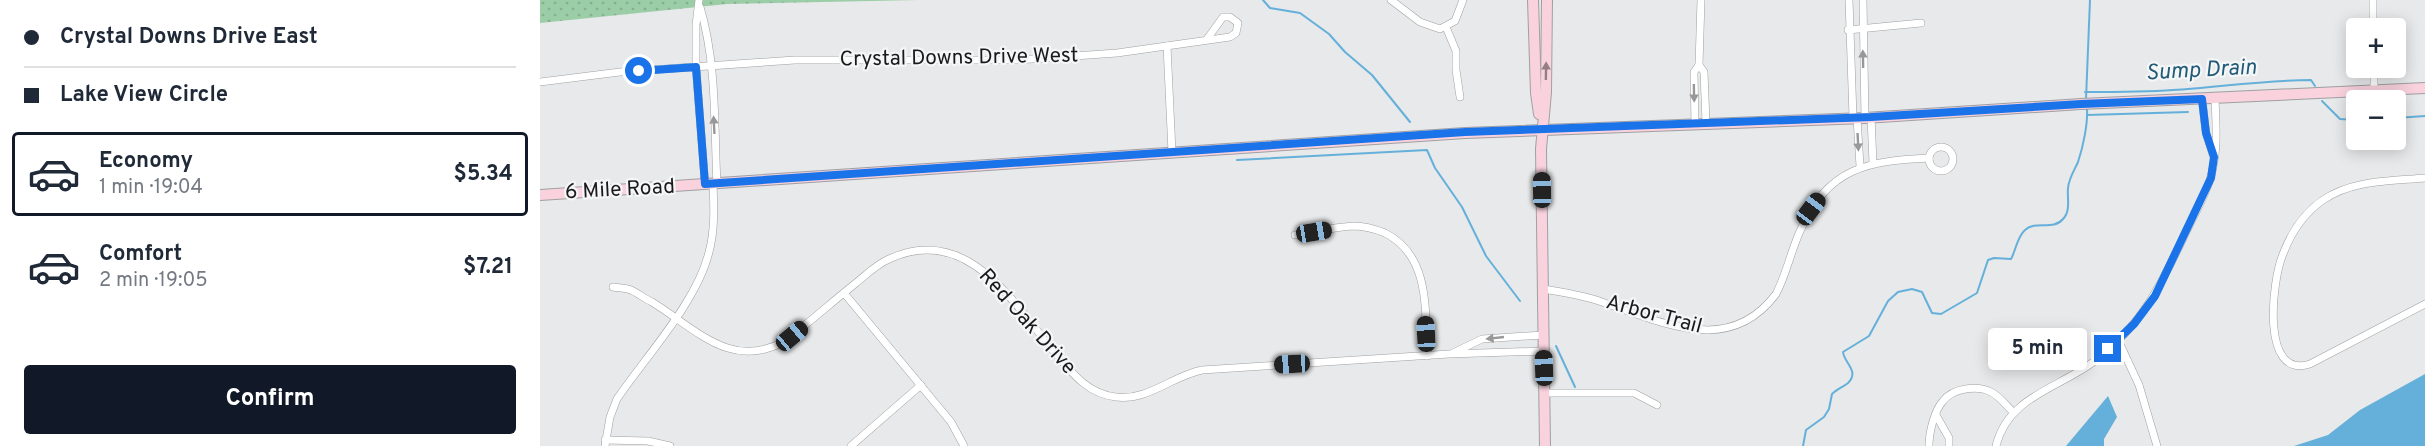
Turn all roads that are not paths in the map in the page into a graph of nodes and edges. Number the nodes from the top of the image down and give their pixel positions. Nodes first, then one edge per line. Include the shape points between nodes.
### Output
1 (1391, 0) edge
2 (1463, 0) edge
3 (1533, 0) edge
4 (1547, 0) edge
5 (1701, 0) edge
6 (1849, 0) edge
7 (1863, 0) edge
8 (2373, 0) edge
9 (699, 2) edge
10 (2373, 18) edge
11 (1921, 23) dead end
12 (1446, 27) junction
13 (1863, 29) junction
14 (1848, 30) junction
15 (1208, 39) junction
16 (1167, 46) junction
17 (696, 67) junction
18 (711, 67) junction
19 (2374, 78) edge
20 (540, 82) edge
21 (2425, 88) edge
22 (2374, 90) joint
23 (2346, 92) edge
24 (1460, 96) dead end
25 (2202, 99) junction
26 (2215, 99) junction
27 (1862, 117) junction
28 (1700, 123) junction
29 (1542, 130) junction
30 (1172, 152) junction
31 (2214, 157) junction
32 (1929, 158) dead end
33 (1873, 163) junction
34 (1860, 166) junction
35 (2425, 178) edge
36 (712, 184) junction
37 (540, 195) edge
38 (1295, 235) dead end
39 (613, 287) dead end
40 (1543, 289) junction
41 (844, 293) junction
42 (2425, 304) edge
43 (676, 317) junction
44 (1543, 335) junction
45 (2118, 340) junction
46 (1544, 351) junction
47 (1449, 354) junction
48 (1427, 356) junction
49 (921, 385) junction
50 (1545, 393) junction
51 (1657, 405) dead end
52 (2012, 411) junction
53 (1936, 415) junction
54 (605, 443) edge
55 (669, 446) edge
56 (851, 446) edge
57 (964, 446) edge
58 (1545, 446) edge
59 (1929, 446) edge
60 (1949, 446) edge
61 (1996, 446) edge
62 (2157, 446) edge

1 - 12 street via 1432,28
2 - 12 street via 1455,21
3 - 29 street via 1536,93
29 -> 4 street
5 - 28 street via 1699,65 1694,72
6 - 14 street
7 - 13 street
8 - 10 street
9 - 17 street
9 - 18 street
11 - 13 street
12 - 24 street via 1456,51
13 - 14 street
27 -> 13 street
14 - 27 street
15 - 15 street, Crystal Downs Drive West via 1233,36 1238,23 1230,16 1223,17
15 - 16 street, Crystal Downs Drive West
16 - 18 street, Crystal Downs Drive West via 1018,60 795,60
16 - 30 street
17 - 18 street, Crystal Downs Drive West
17 - 20 street, Crystal Downs Drive West
17 - 36 street
36 -> 18 street
19 - 22 street
21 - 22 street, 6 Mile Road
23 - 26 street, 6 Mile Road
25 - 26 street, 6 Mile Road
25 - 27 street, 6 Mile Road
25 - 31 street
26 - 31 street
27 - 28 street, 6 Mile Road
27 - 33 street
27 -> 34 street
28 - 29 street, 6 Mile Road
29 - 30 street, 6 Mile Road
29 - 40 street
30 - 36 street, 6 Mile Road
31 - 45 street via 2211,178 2158,289
32 - 33 street, Arbor Trail
33 - 34 street, Arbor Trail
34 - 40 street, Arbor Trail via 1831,186 1811,209 1776,294 1742,324 1699,330 1574,293
35 - 42 street via 2355,186 2324,199 2305,216 2291,237 2278,272 2274,320 2279,353 2295,366 2310,364
36 - 37 street, 6 Mile Road
36 - 43 street via 709,253 696,287
38 - 48 street via 1354,226 1378,230 1398,241 1412,257 1422,281
39 - 43 street, Red Oak Drive via 631,290
40 - 44 street
41 - 43 street, Red Oak Drive via 786,341 755,352 719,346
41 - 48 street, Red Oak Drive via 878,265 900,254 931,250 961,256 993,279 1078,380 1097,392 1117,397 1144,394 1202,370
41 - 49 street
43 - 54 street via 617,399
44 - 46 street
44 -> 47 street, Red Oak Drive via 1482,339
45 - 52 street via 2081,371
45 - 62 street via 2139,385
46 - 47 street, Red Oak Drive
46 - 50 street
47 - 48 street, Red Oak Drive
49 - 56 street
49 - 57 street via 951,422
50 - 51 street via 1634,393
50 - 58 street
52 - 53 street via 1995,394 1972,388 1944,398
52 - 61 street
53 - 59 street
53 - 60 street via 1949,438
54 - 55 street via 648,441

